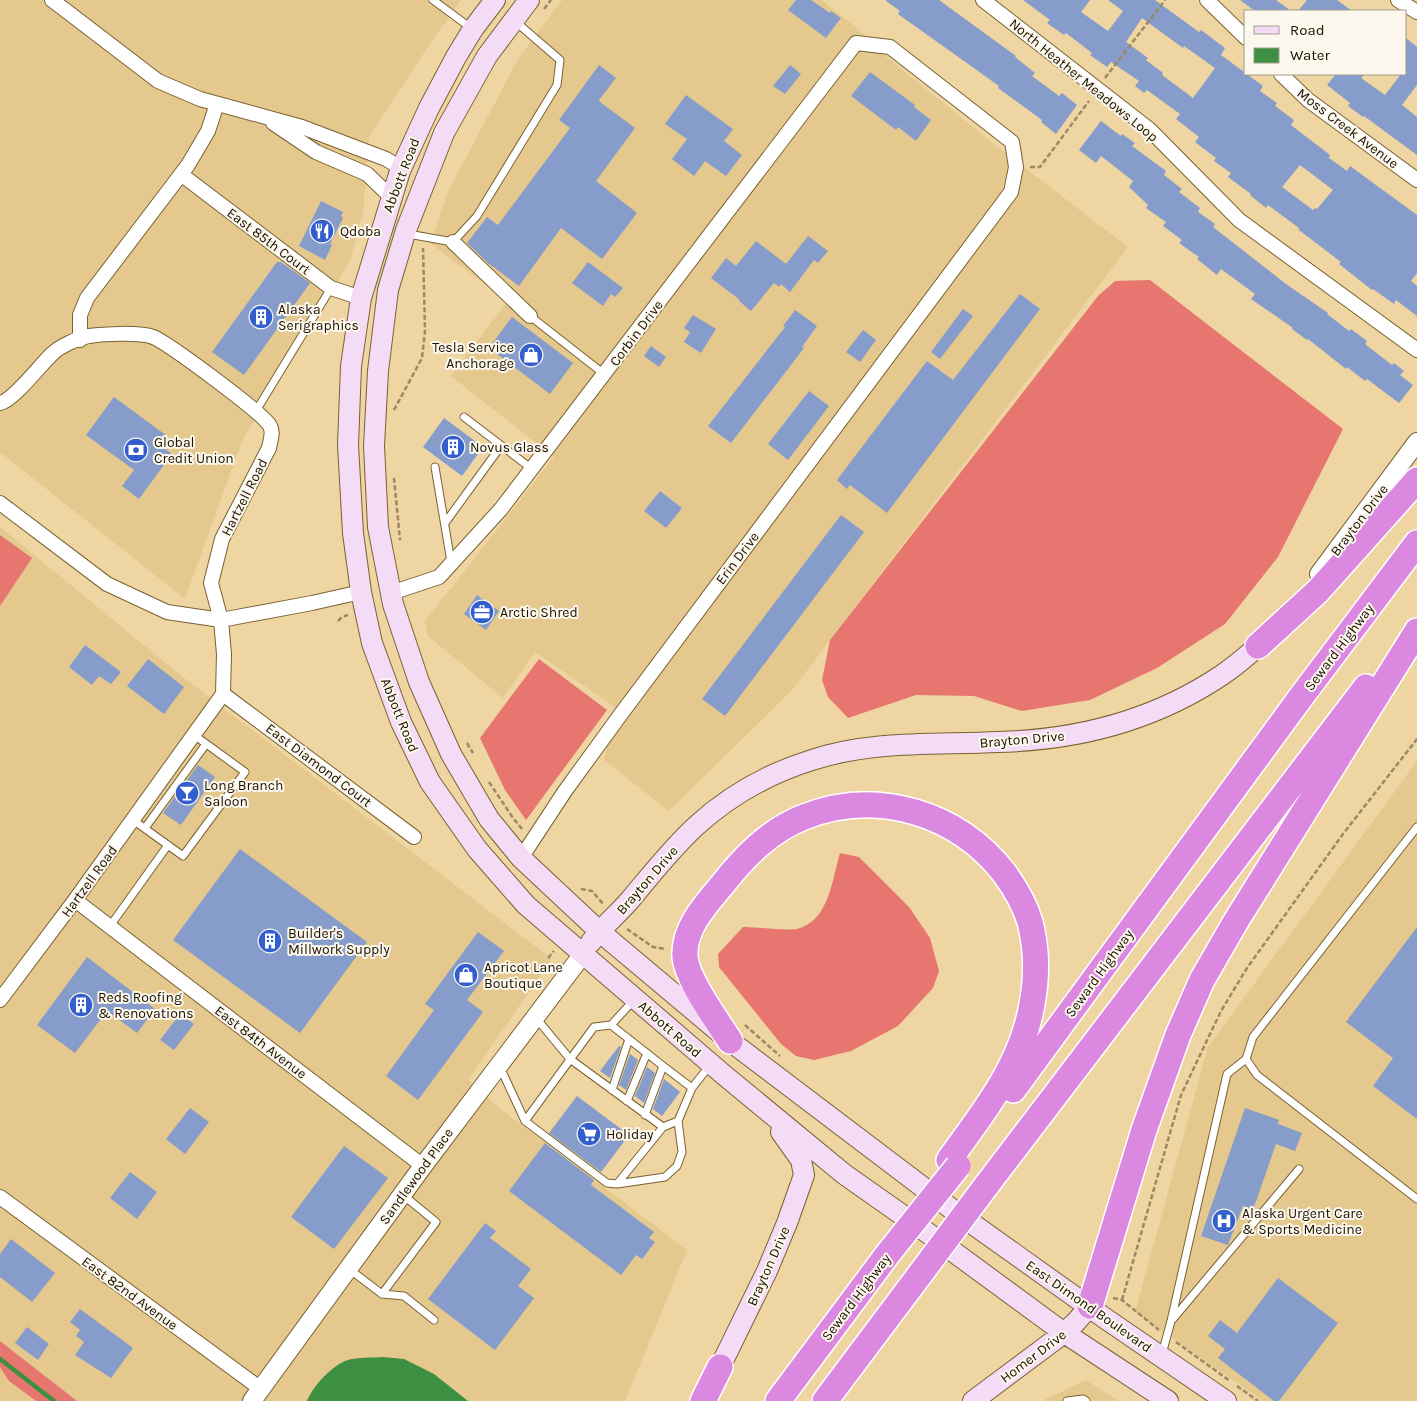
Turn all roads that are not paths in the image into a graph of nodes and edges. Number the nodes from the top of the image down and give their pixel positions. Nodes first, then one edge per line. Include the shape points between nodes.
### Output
1 (433, 0) edge
2 (495, 0) edge
3 (529, 0) edge
4 (983, 0) edge
5 (1207, 0) edge
6 (1398, 0) edge
7 (61, 3) edge
8 (1417, 12) edge
9 (520, 26) junction
10 (473, 29) junction
11 (1244, 36) edge
12 (856, 43) joint
13 (1282, 75) edge
14 (217, 104) junction
15 (264, 117) junction
16 (400, 170) junction
17 (182, 175) junction
18 (1417, 180) edge
19 (391, 196) junction
20 (405, 233) junction
21 (453, 242) junction
22 (331, 288) junction
23 (388, 290) junction
24 (361, 298) junction
25 (530, 316) joint
26 (80, 340) junction
27 (1417, 350) edge
28 (604, 374) junction
29 (0, 403) edge
30 (256, 411) junction
31 (464, 417) dead end
32 (1417, 442) edge
33 (502, 446) junction
34 (435, 467) dead end
35 (532, 469) junction
36 (1417, 480) edge
37 (0, 503) edge
38 (445, 523) junction
39 (1417, 543) edge
40 (452, 563) junction
41 (361, 592) junction
42 (391, 593) junction
43 (221, 620) junction
44 (1417, 620) edge
45 (1417, 631) edge
46 (1258, 646) junction
47 (223, 694) junction
48 (194, 735) junction
49 (206, 744) junction
50 (133, 820) junction
51 (1417, 827) edge
52 (145, 828) junction
53 (414, 837) dead end
54 (168, 845) junction
55 (521, 858) junction
56 (76, 900) junction
57 (110, 926) junction
58 (599, 931) junction
59 (583, 954) junction
60 (635, 999) junction
61 (0, 1000) edge
62 (535, 1016) junction
63 (612, 1025) junction
64 (629, 1039) junction
65 (730, 1041) junction
66 (646, 1053) junction
67 (570, 1059) junction
68 (1246, 1059) junction
69 (499, 1064) junction
70 (711, 1064) junction
71 (664, 1066) junction
72 (692, 1088) junction
73 (612, 1090) junction
74 (627, 1101) junction
75 (760, 1105) junction
76 (645, 1115) junction
77 (525, 1121) junction
78 (678, 1121) junction
79 (662, 1127) junction
80 (953, 1163) junction
81 (423, 1166) junction
82 (1299, 1169) dead end
83 (617, 1184) junction
84 (402, 1195) junction
85 (0, 1197) edge
86 (1417, 1199) edge
87 (953, 1210) joint
88 (348, 1268) junction
89 (382, 1294) junction
90 (1090, 1306) junction
91 (434, 1320) dead end
92 (1171, 1321) junction
93 (1064, 1333) junction
94 (1161, 1356) junction
95 (720, 1367) junction
96 (256, 1395) edge
97 (698, 1401) edge
98 (703, 1401) edge
99 (778, 1401) edge
100 (825, 1401) edge
101 (972, 1401) edge
102 (1067, 1401) edge
103 (1086, 1401) edge
104 (1168, 1401) edge
105 (1226, 1401) edge

1 - 10 lane
2 - 10 main road, Abbott Road
3 - 9 main road, Abbott Road
4 - 27 street, North Heather Meadows Loop via 1149,129 1239,220
5 - 11 street
6 - 8 street
7 - 14 street via 158,81
9 - 20 main road, Abbott Road via 487,56 444,134
9 - 21 lane via 560,60 557,85 477,216
10 - 16 main road, Abbott Road via 429,108
12 - 28 street, Corbin Drive
12 - 55 street, Erin Drive via 890,47 1012,142 1016,168 1011,192 627,706
13 - 18 street, Moss Creek Avenue via 1308,100
14 - 15 street
14 - 17 street via 208,131
15 - 16 street via 302,127 386,159
15 - 19 street via 316,152 367,174
16 - 19 main road, Abbott Road
16 - 23 main road via 403,203 385,268
17 - 22 street, East 85th Court
17 - 26 street via 87,298 80,315
19 - 24 main road, Abbott Road
20 - 21 lane
20 - 23 main road, Abbott Road
21 - 25 street
22 - 24 street, East 85th Court
22 - 30 lane
23 - 42 main road, Abbott Road via 378,371 374,446 378,526
24 - 41 main road, Abbott Road via 351,366 348,445 353,533
25 - 28 lane
26 - 29 street, Hartzell Road via 53,352 12,396
26 - 30 street, Hartzell Road via 88,336 138,334 154,337
28 - 35 street, Corbin Drive
30 - 43 street, Hartzell Road via 272,433 269,448 222,539 211,583
31 - 33 lane
32 - 46 street, Brayton Drive via 1328,562
33 - 35 lane
33 - 38 lane
34 - 38 lane
35 - 40 street, Corbin Drive
36 - 46 highway via 1318,591
37 - 43 street via 107,584 167,612
38 - 40 lane
39 - 80 highway, Seward Highway
40 - 42 street, Corbin Drive via 439,577
41 - 42 main road
41 - 43 street
41 - 59 main road, Abbott Road via 372,643 394,704 430,782 483,856 526,904
42 - 55 main road, Abbott Road via 419,682 451,754 489,819
43 - 47 street, Hartzell Road
44 - 100 highway, bridge
45 - 90 highway via 1218,951 1189,1007 1144,1130
46 - 58 main road, Brayton Drive via 1224,674 1179,701 1103,729 1024,741 864,748 812,760 776,773 702,821
47 - 48 street, Hartzell Road
47 - 53 street, East Diamond Court
48 - 49 lane
48 - 50 street, Hartzell Road
49 - 52 lane
49 - 54 lane via 245,772 183,856
50 - 52 lane
50 - 56 street, Hartzell Road
51 - 68 lane via 1253,1037
52 - 54 lane
54 - 57 lane
55 - 58 main road, Abbott Road
56 - 57 street, East 84th Avenue
56 - 61 street, Hartzell Road
57 - 81 street, East 84th Avenue
58 - 59 main road, Brayton Drive
58 - 65 main road, Abbott Road
59 - 60 main road, Abbott Road
59 - 62 street, Sandlewood Place
60 - 63 lane
60 - 70 main road, Abbott Road
62 - 67 lane
62 - 69 street, Sandlewood Place
63 - 64 lane
63 - 67 lane via 594,1027
64 - 66 lane
64 - 73 lane
65 - 80 highway via 690,975 685,952 688,936 700,912 761,842 803,817 859,805 919,813 954,828 984,850 1010,880 1030,922 1036,960 1032,1005 1015,1061
65 - 87 main road, Abbott Road
66 - 71 lane
66 - 74 lane
67 - 73 lane
67 - 77 lane
68 - 86 lane via 1257,1075
68 - 92 lane via 1226,1074
69 - 77 lane
69 - 81 street, Sandlewood Place
70 - 72 lane
70 - 75 main road, Abbott Road
71 - 72 lane
71 - 76 lane
72 - 78 lane
73 - 74 lane
74 - 76 lane
75 - 93 main road, Abbott Road via 844,1174
75 - 95 main road, Brayton Drive via 801,1160 804,1175 770,1263
76 - 79 lane
77 - 83 lane via 607,1183
78 - 79 lane
78 - 83 lane via 682,1152 677,1166 665,1177
79 - 83 lane
80 - 99 highway, Seward Highway, bridge
81 - 84 street, Sandlewood Place
82 - 92 lane
84 - 88 street, Sandlewood Place
84 - 89 lane via 436,1222
85 - 96 street, East 82nd Avenue
87 - 90 main road, East Dimond Boulevard
88 - 89 lane
88 - 96 street, Sandlewood Place
89 - 91 lane via 404,1296
90 - 93 main road, Homer Drive
90 - 94 main road, East Dimond Boulevard
92 - 94 lane
93 - 101 main road, Homer Drive
93 - 104 main road
94 - 105 main road, East Dimond Boulevard
95 - 97 street, Brayton Drive
95 - 98 highway
102 - 103 lane

